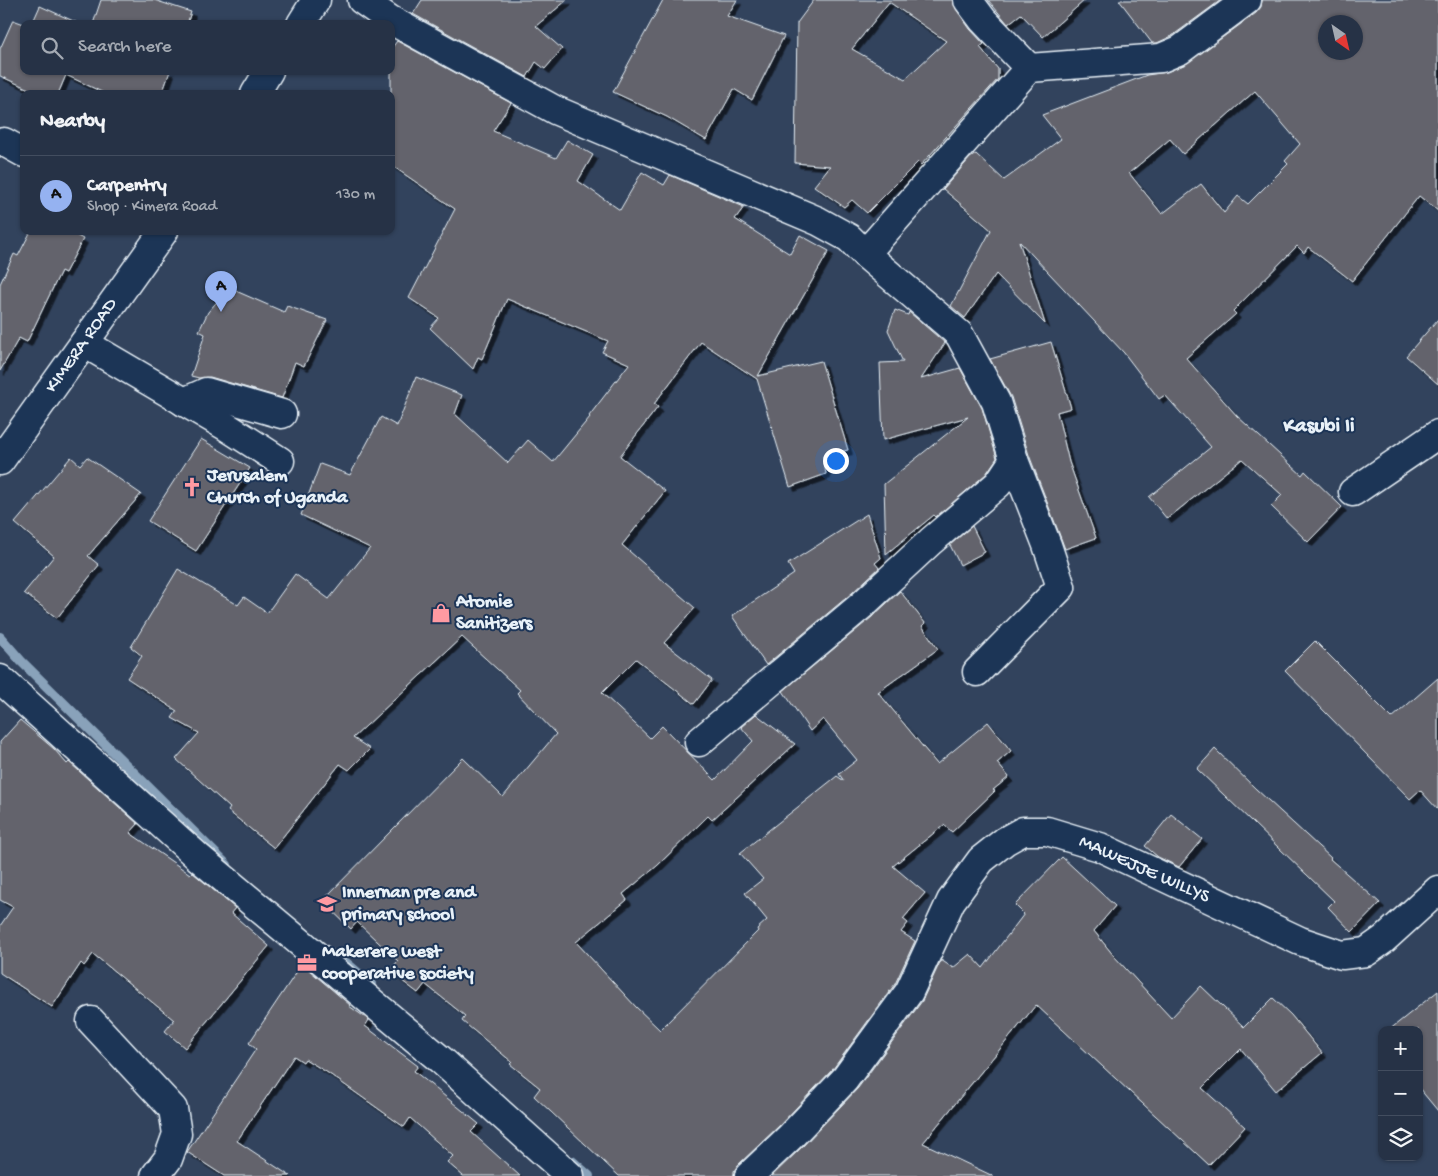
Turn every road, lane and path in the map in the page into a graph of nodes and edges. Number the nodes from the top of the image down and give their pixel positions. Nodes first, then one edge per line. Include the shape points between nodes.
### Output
1 (316, 0) edge
2 (362, 0) edge
3 (968, 0) edge
4 (1247, 0) edge
5 (304, 20) edge
6 (391, 20) edge
7 (395, 22) edge
8 (1029, 68) junction
9 (266, 75) edge
10 (257, 90) edge
11 (161, 235) edge
12 (865, 254) junction
13 (84, 343) junction
14 (184, 402) junction
15 (282, 414) dead end
16 (1438, 434) edge
17 (1014, 460) junction
18 (0, 461) edge
19 (280, 461) dead end
20 (1353, 492) dead end
21 (977, 672) dead end
22 (0, 679) edge
23 (699, 742) dead end
24 (1438, 890) edge
25 (91, 1021) dead end
26 (155, 1176) edge
27 (570, 1176) edge
28 (750, 1176) edge

1 - 5 street
2 - 6 street
3 - 8 street
4 - 8 street via 1180,50 1161,58
7 - 12 street via 555,110 818,222 849,238
8 - 12 street
9 - 10 street
11 - 13 street, KIMERA ROAD
12 - 17 street via 959,334 996,402
13 - 14 street
13 - 18 street, KIMERA ROAD
14 - 15 street via 206,392
14 - 19 street
16 - 20 street
17 - 21 street via 1048,545 1060,587
17 - 23 street via 998,484 862,605
22 - 27 street via 198,857 441,1060
24 - 28 street, MAWEJJE WILLYS via 1372,948 1366,952 1342,955 1300,941 1100,848 1047,830 1023,831 981,860 950,901 909,992 845,1079
25 - 26 street via 172,1110 177,1134 168,1159

